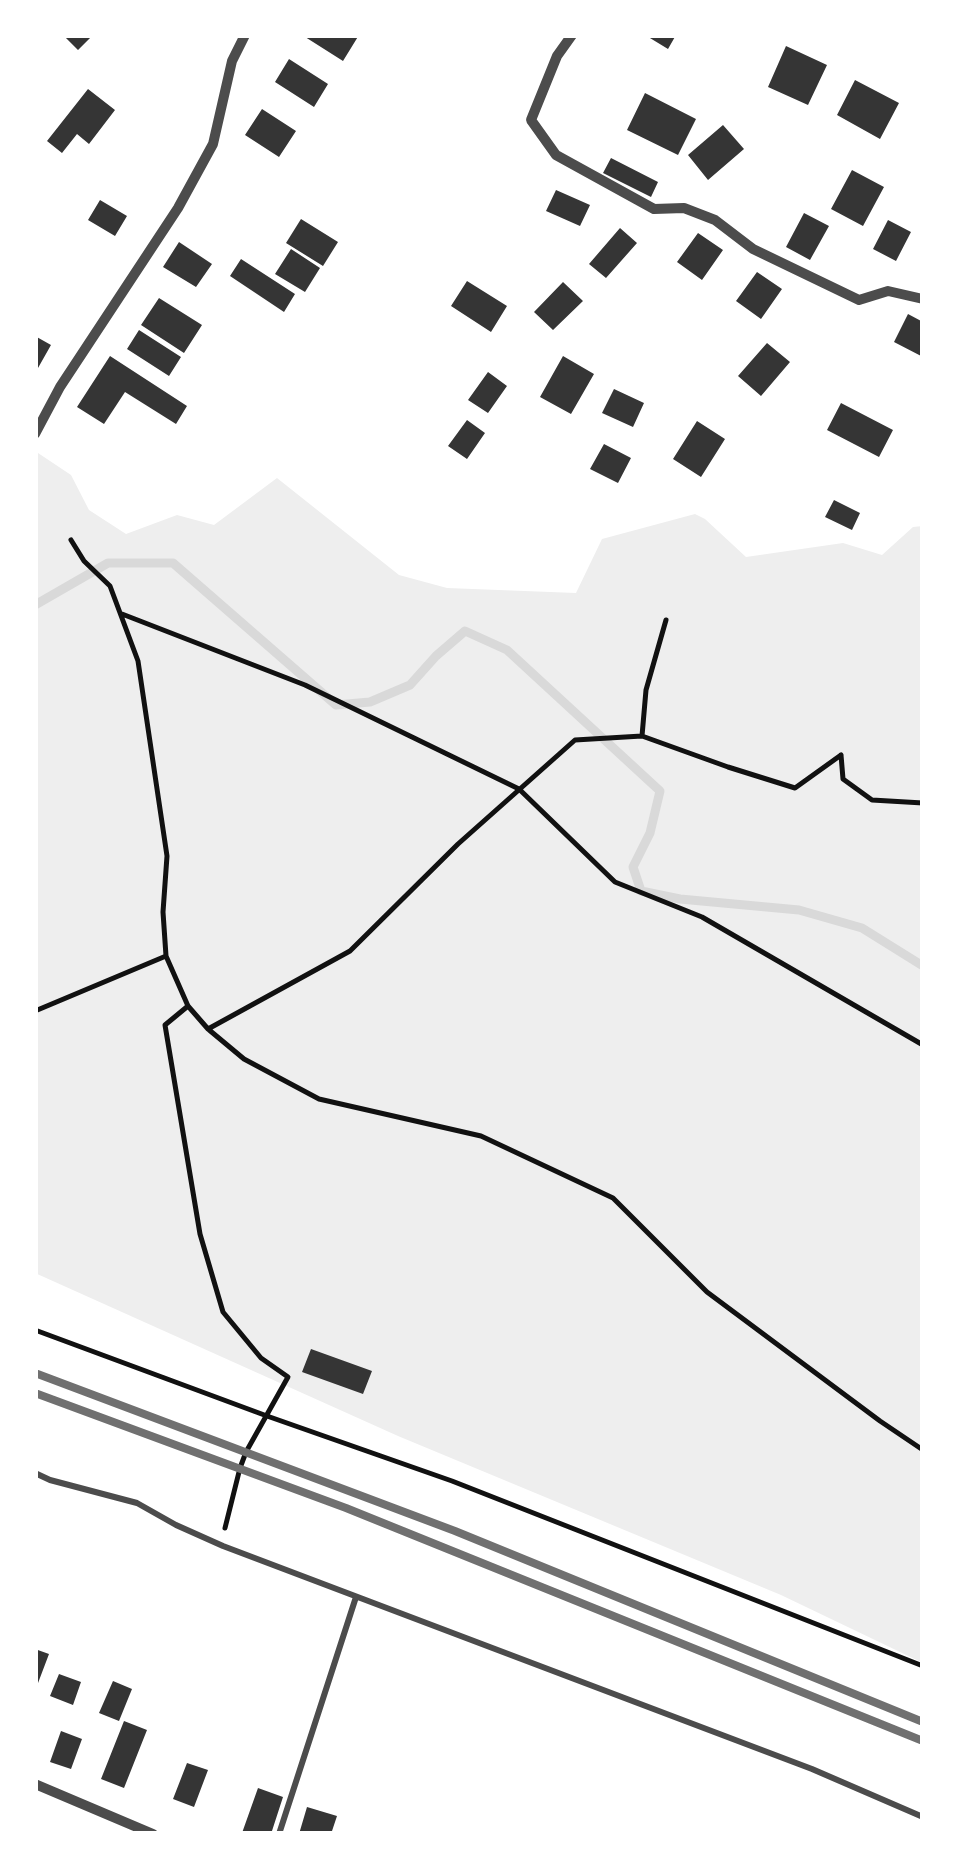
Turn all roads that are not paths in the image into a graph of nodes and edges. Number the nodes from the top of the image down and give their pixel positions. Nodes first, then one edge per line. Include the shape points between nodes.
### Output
1 (245, 35) edge
2 (572, 35) edge
3 (923, 299) edge
4 (35, 434) edge
5 (35, 1472) edge
6 (356, 1597) junction
7 (35, 1784) edge
8 (923, 1817) edge
9 (152, 1834) edge
10 (280, 1834) edge

1 - 4 street via 232,61 213,144
2 - 3 street via 531,120 556,155 654,210 684,208 715,220 753,249 859,300 888,291
5 - 6 lane via 137,1503 223,1546
6 - 8 lane
6 - 10 lane
7 - 9 street

